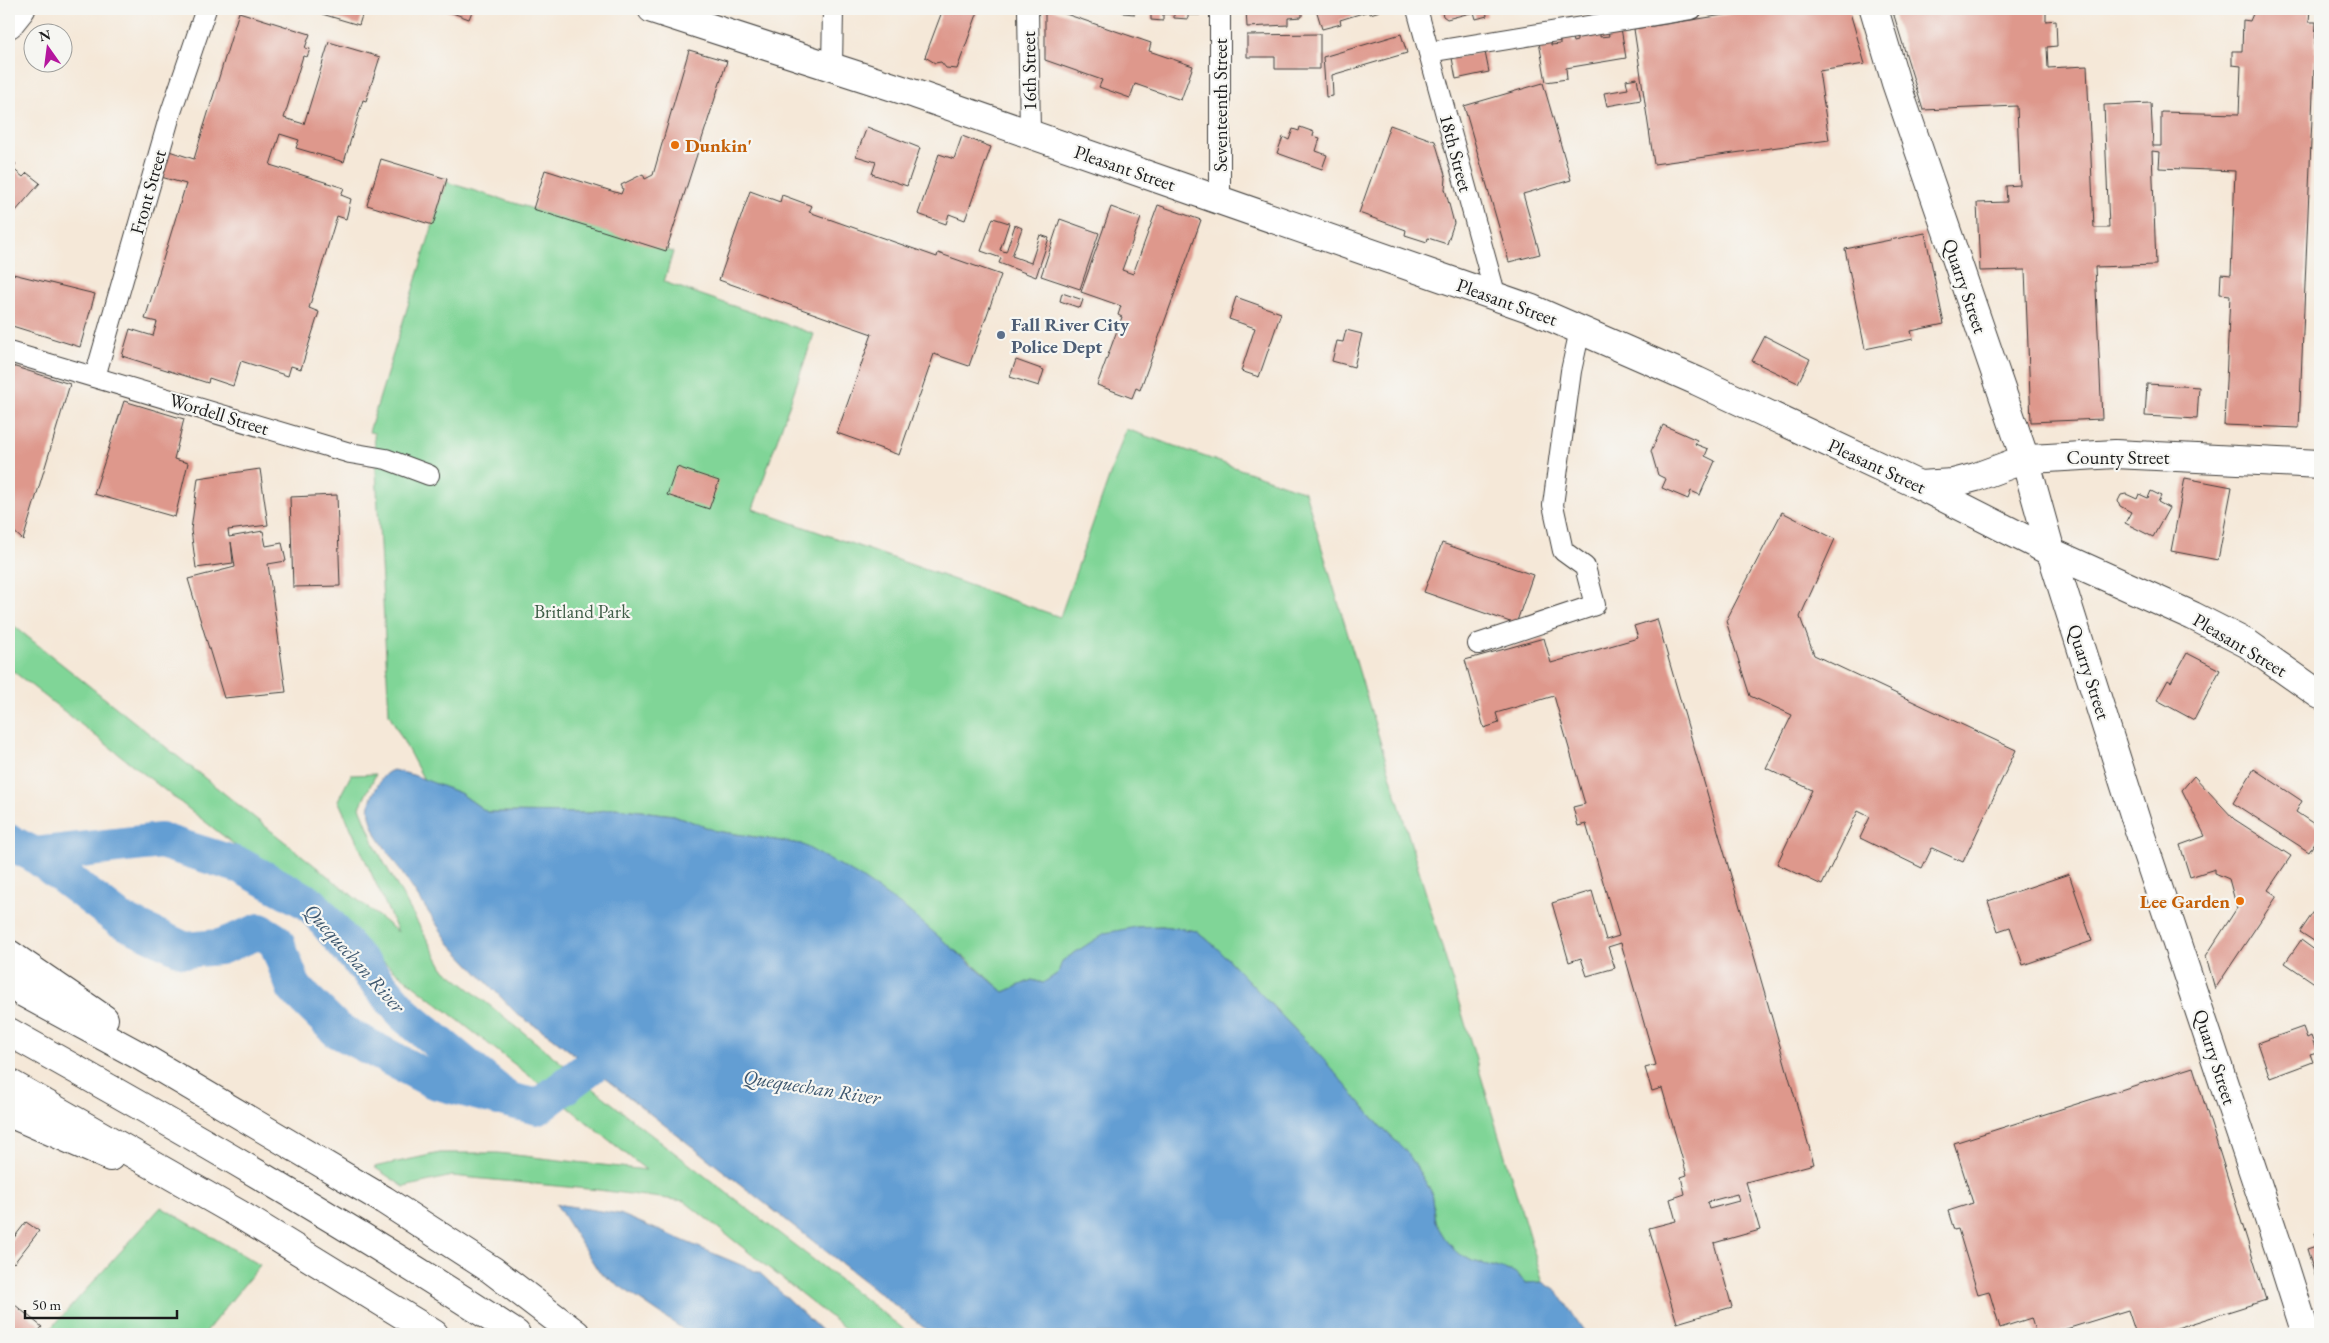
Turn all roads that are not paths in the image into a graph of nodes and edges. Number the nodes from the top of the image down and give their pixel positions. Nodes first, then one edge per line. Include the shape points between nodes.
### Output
1 (22, 9) edge
2 (206, 9) edge
3 (652, 9) edge
4 (833, 9) edge
5 (1028, 9) edge
6 (1220, 9) edge
7 (1417, 9) edge
8 (1692, 9) edge
9 (1874, 9) edge
10 (1610, 16) edge
11 (9, 24) edge
12 (1429, 52) junction
13 (832, 67) junction
14 (1030, 134) junction
15 (1220, 201) junction
16 (1496, 297) junction
17 (1580, 330) junction
18 (9, 352) edge
19 (95, 376) junction
20 (2025, 459) junction
21 (2320, 464) edge
22 (429, 475) dead end
23 (1919, 486) junction
24 (2051, 552) junction
25 (1478, 644) dead end
26 (2320, 695) edge
27 (9, 954) edge
28 (9, 984) edge
29 (9, 1032) edge
30 (142, 1057) junction
31 (9, 1083) edge
32 (9, 1112) edge
33 (239, 1214) junction
34 (434, 1334) edge
35 (516, 1334) edge
36 (576, 1334) edge
37 (2306, 1334) edge

1 - 11 main road
2 - 19 street, Front Street via 170,115
3 - 13 main road, Pleasant Street
4 - 13 street
5 - 14 street, 16th Street
6 - 15 street, Seventeenth Street
7 - 12 street, 18th Street
8 - 10 street
9 - 20 main road, Quarry Street via 1896,83
10 - 12 street
12 - 16 street, 18th Street
13 - 14 main road, Pleasant Street
14 - 15 main road, Pleasant Street
15 - 16 main road, Pleasant Street
16 - 17 main road, Pleasant Street
17 - 23 main road, Pleasant Street via 1697,381
17 - 25 street via 1571,371 1553,505 1563,551 1585,567 1595,605
18 - 19 street, Wordell Street
19 - 22 street, Wordell Street via 350,453 386,459
20 - 21 main road, County Street via 2115,454
20 - 23 main road, County Street via 1968,479
20 - 24 main road, Quarry Street
23 - 24 main road, Pleasant Street
24 - 26 main road, Pleasant Street via 2236,638
24 - 37 main road, Quarry Street via 2138,827
27 - 30 main road via 105,1020
28 - 30 main road
29 - 35 main road via 293,1194
30 - 36 main road via 384,1200 492,1270
31 - 33 main road
32 - 33 main road
33 - 34 main road

